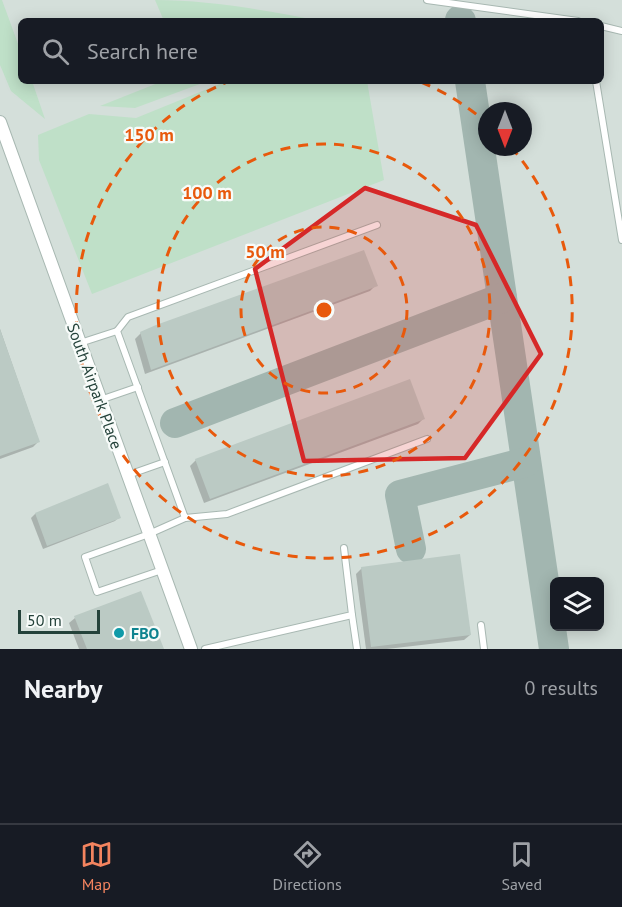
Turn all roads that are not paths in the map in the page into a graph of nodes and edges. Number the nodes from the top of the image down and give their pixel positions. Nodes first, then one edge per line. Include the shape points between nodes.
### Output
1 (427, 0) edge
2 (553, 18) edge
3 (604, 27) edge
4 (622, 31) edge
5 (596, 84) edge
6 (0, 122) edge
7 (3, 142) edge
8 (377, 225) dead end
9 (622, 240) edge
10 (117, 331) junction
11 (80, 343) junction
12 (138, 387) junction
13 (100, 400) junction
14 (427, 439) dead end
15 (165, 462) junction
16 (128, 475) junction
17 (185, 518) junction
18 (149, 534) junction
19 (344, 548) dead end
20 (162, 570) junction
21 (352, 615) junction
22 (481, 625) dead end
23 (191, 649) edge
24 (205, 649) edge
25 (357, 649) edge
26 (484, 649) edge

1 - 2 lane
3 - 4 lane
5 - 9 lane
6 - 7 street, South Airpark Place
7 - 11 street, South Airpark Place
8 - 10 lane via 128,317
10 - 11 lane
10 - 12 lane
11 - 13 street, South Airpark Place
12 - 13 lane
12 - 15 lane
13 - 16 street, South Airpark Place
14 - 17 lane via 228,514
15 - 16 lane
15 - 17 lane
16 - 18 street, South Airpark Place
17 - 18 lane
18 - 20 street, South Airpark Place
18 - 20 lane via 85,558 97,592
19 - 21 lane
20 - 23 street, South Airpark Place
21 - 24 lane
21 - 25 lane
22 - 26 lane

